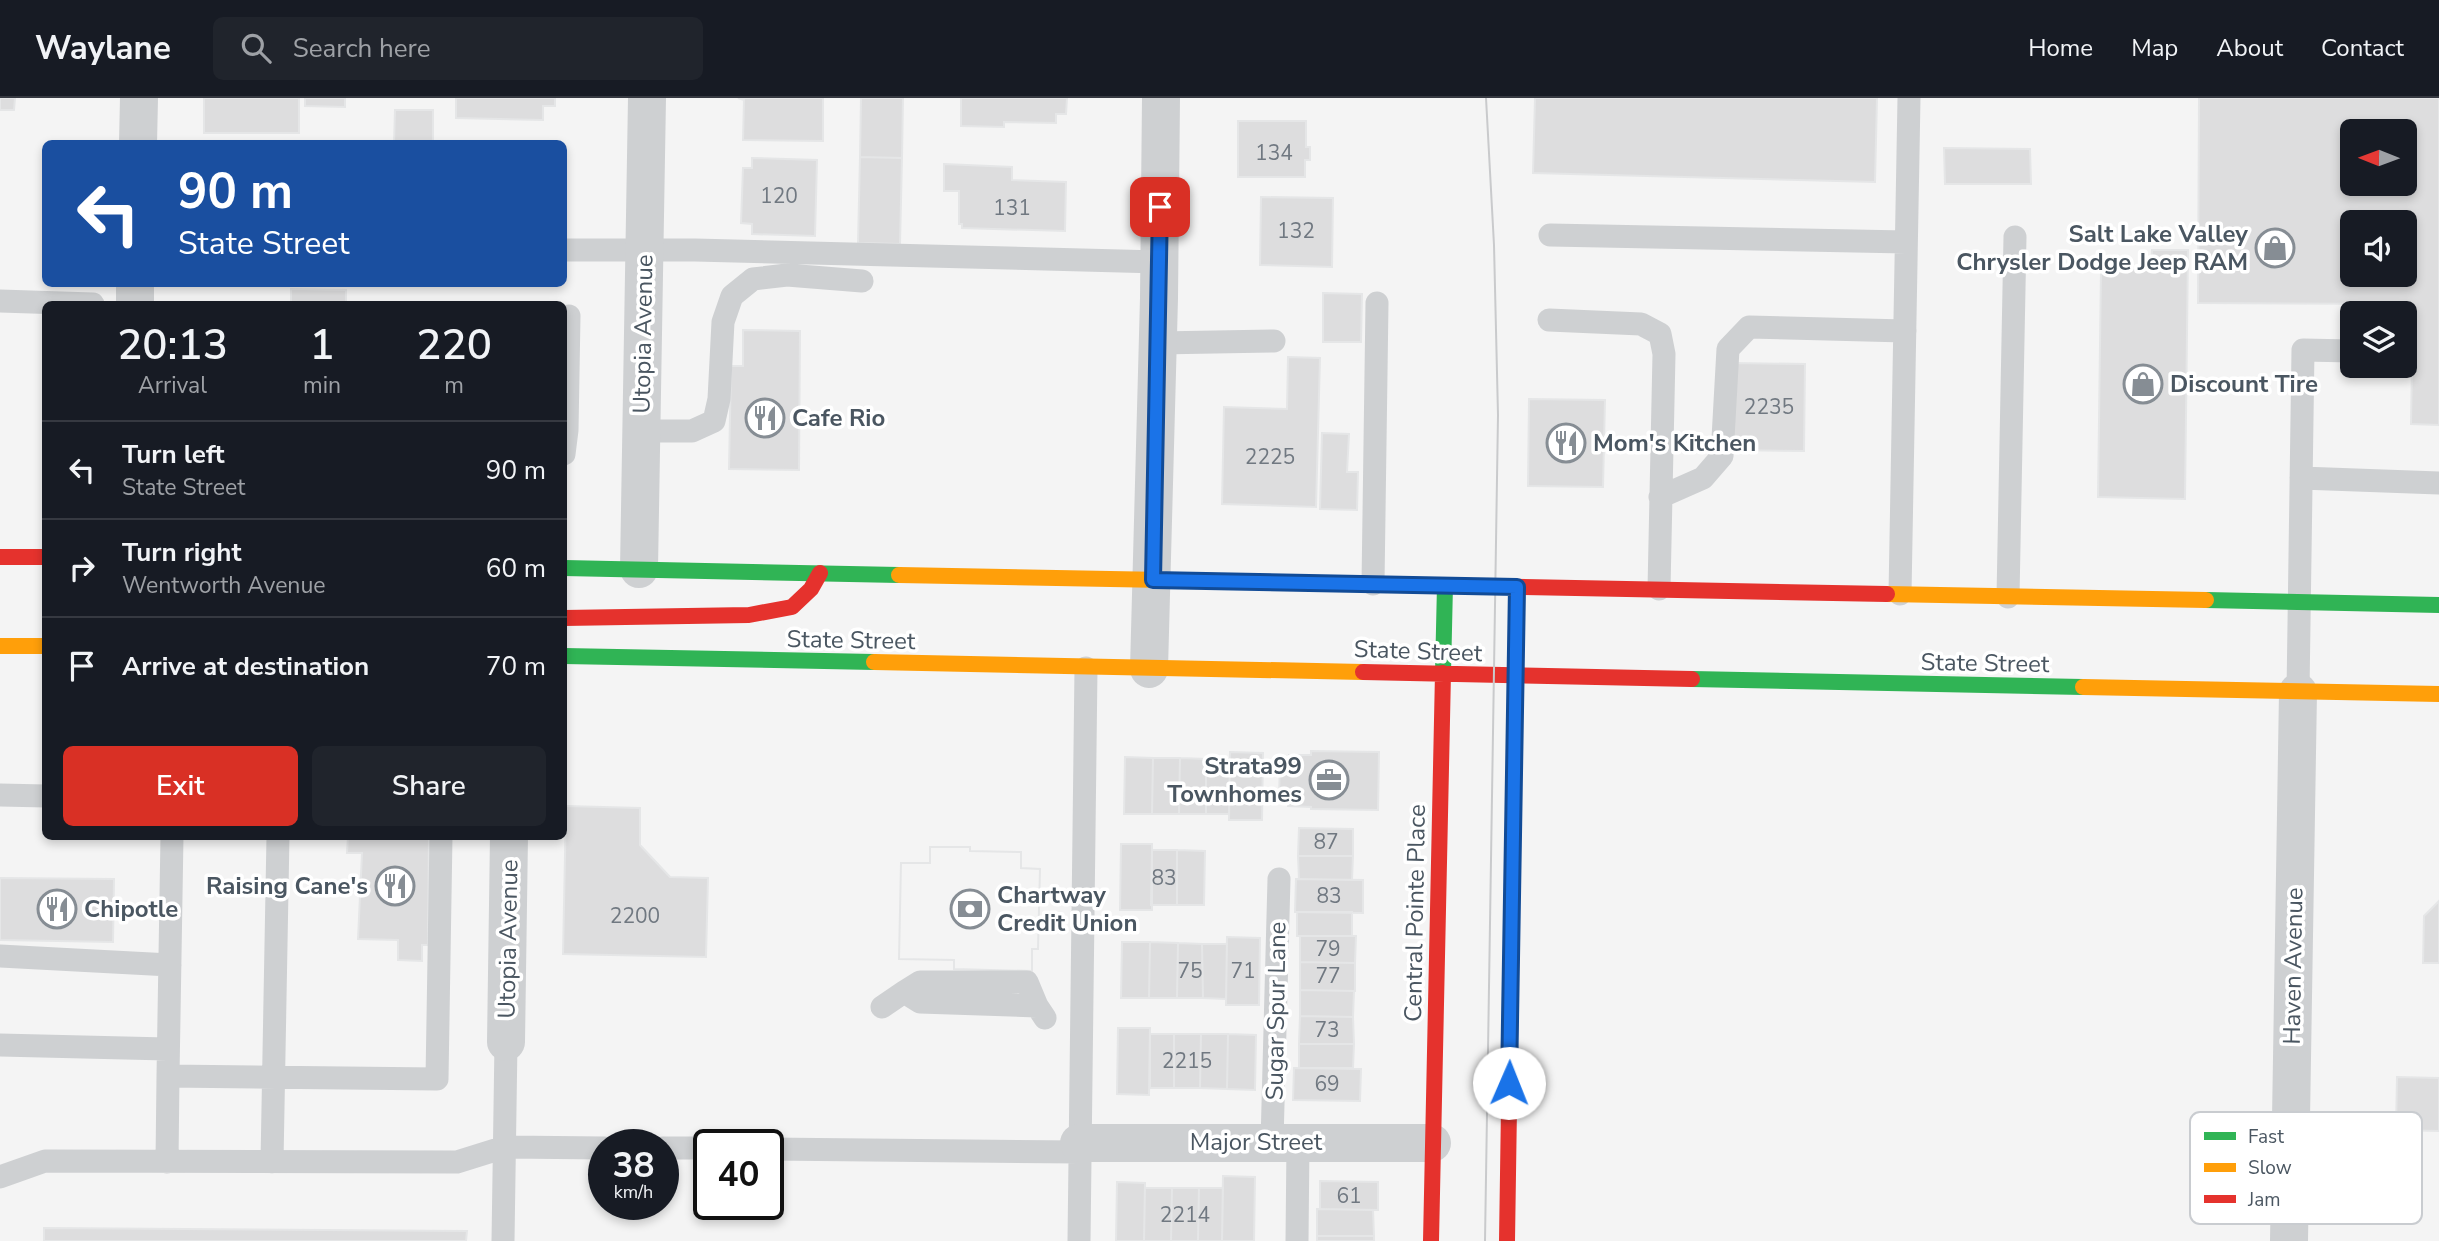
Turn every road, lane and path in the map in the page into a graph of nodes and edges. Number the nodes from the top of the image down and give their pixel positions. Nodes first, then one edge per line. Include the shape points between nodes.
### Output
1 (139, 98) edge
2 (647, 98) edge
3 (1161, 98) edge
4 (1909, 98) edge
5 (138, 140) edge
6 (1550, 235) dead end
7 (2015, 237) dead end
8 (1906, 242) junction
9 (644, 249) junction
10 (567, 250) edge
11 (1159, 262) junction
12 (862, 281) dead end
13 (0, 301) edge
14 (42, 302) edge
15 (1377, 303) dead end
16 (569, 316) dead end
17 (1549, 320) dead end
18 (1905, 331) junction
19 (1274, 341) dead end
20 (1158, 343) junction
21 (2340, 351) edge
22 (567, 430) edge
23 (641, 431) junction
24 (2301, 478) junction
25 (2439, 483) edge
26 (1661, 498) junction
27 (0, 557) edge
28 (42, 558) edge
29 (567, 568) edge
30 (639, 569) junction
31 (820, 573) junction
32 (1153, 580) junction
33 (1373, 584) junction
34 (1445, 585) junction
35 (1517, 587) junction
36 (1659, 589) junction
37 (1900, 594) junction
38 (2008, 597) junction
39 (2299, 602) junction
40 (2439, 605) edge
41 (567, 618) edge
42 (0, 646) edge
43 (42, 646) edge
44 (567, 656) edge
45 (1086, 668) junction
46 (1149, 669) junction
47 (1444, 674) junction
48 (1515, 676) junction
49 (2298, 692) junction
50 (2439, 694) edge
51 (0, 795) edge
52 (42, 796) edge
53 (172, 840) edge
54 (278, 840) edge
55 (441, 840) edge
56 (509, 840) edge
57 (1279, 880) dead end
58 (0, 956) edge
59 (170, 965) junction
60 (882, 1007) dead end
61 (1041, 1012) dead end
62 (506, 1042) joint
63 (0, 1045) edge
64 (167, 1049) junction
65 (168, 1076) junction
66 (273, 1078) junction
67 (2291, 1112) edge
68 (1285, 1142) junction
69 (1432, 1143) junction
70 (505, 1147) junction
71 (1079, 1147) junction
72 (588, 1148) edge
73 (784, 1149) edge
74 (272, 1162) junction
75 (167, 1163) junction
76 (0, 1177) edge
77 (503, 1241) edge
78 (1079, 1241) edge
79 (1297, 1241) edge
80 (1431, 1241) edge
81 (1507, 1241) edge

1 - 5 street
2 - 9 street, Utopia Avenue
3 - 11 street
4 - 8 lane
6 - 8 lane
7 - 38 lane
8 - 18 lane
9 - 10 lane
9 - 11 lane
9 - 23 street, Utopia Avenue
11 - 20 street
12 - 23 lane via 787,275 754,279 732,296 723,321 714,421 692,431
13 - 14 lane
15 - 33 lane
16 - 22 lane
17 - 26 lane via 1642,324 1660,334 1664,354
18 - 26 lane via 1749,327 1728,349 1722,456 1703,478
18 - 37 lane
19 - 20 lane
20 - 32 street
21 - 24 lane via 2303,350
23 - 30 street, Utopia Avenue
24 - 25 lane
24 - 39 lane
26 - 36 lane
27 - 28 main road
29 - 30 main road
30 - 31 main road
31 - 32 main road
31 - 41 main road via 792,607 750,615
32 - 33 main road
32 - 46 street
33 - 34 main road
34 - 35 main road
34 - 47 main road, Central Pointe Place
35 - 36 main road
35 - 48 main road
36 - 37 main road
37 - 38 main road
38 - 39 main road
39 - 40 main road
39 - 49 lane
42 - 43 main road
44 - 45 main road, State Street
45 - 46 main road, State Street
45 - 71 lane
46 - 47 main road, State Street
47 - 48 main road, State Street
47 - 69 main road, Central Pointe Place
48 - 49 main road, State Street
48 - 81 main road
49 - 50 main road, State Street
49 - 67 street, Haven Avenue
51 - 52 lane
53 - 59 lane
54 - 66 lane
55 - 66 lane via 437,1079
56 - 62 street, Utopia Avenue
57 - 68 lane, Sugar Spur Lane
58 - 59 lane
59 - 64 lane
60 - 61 lane via 904,992 920,1002
62 - 70 lane
63 - 64 lane
64 - 65 lane
65 - 66 lane
65 - 75 lane
66 - 74 lane
68 - 69 street, Major Street
68 - 71 street, Major Street
68 - 79 lane, Sugar Spur Lane
69 - 80 main road, Central Pointe Place
70 - 72 lane
70 - 74 lane via 457,1162
70 - 77 lane
71 - 73 lane
71 - 78 lane
74 - 75 lane
75 - 76 lane via 45,1161

